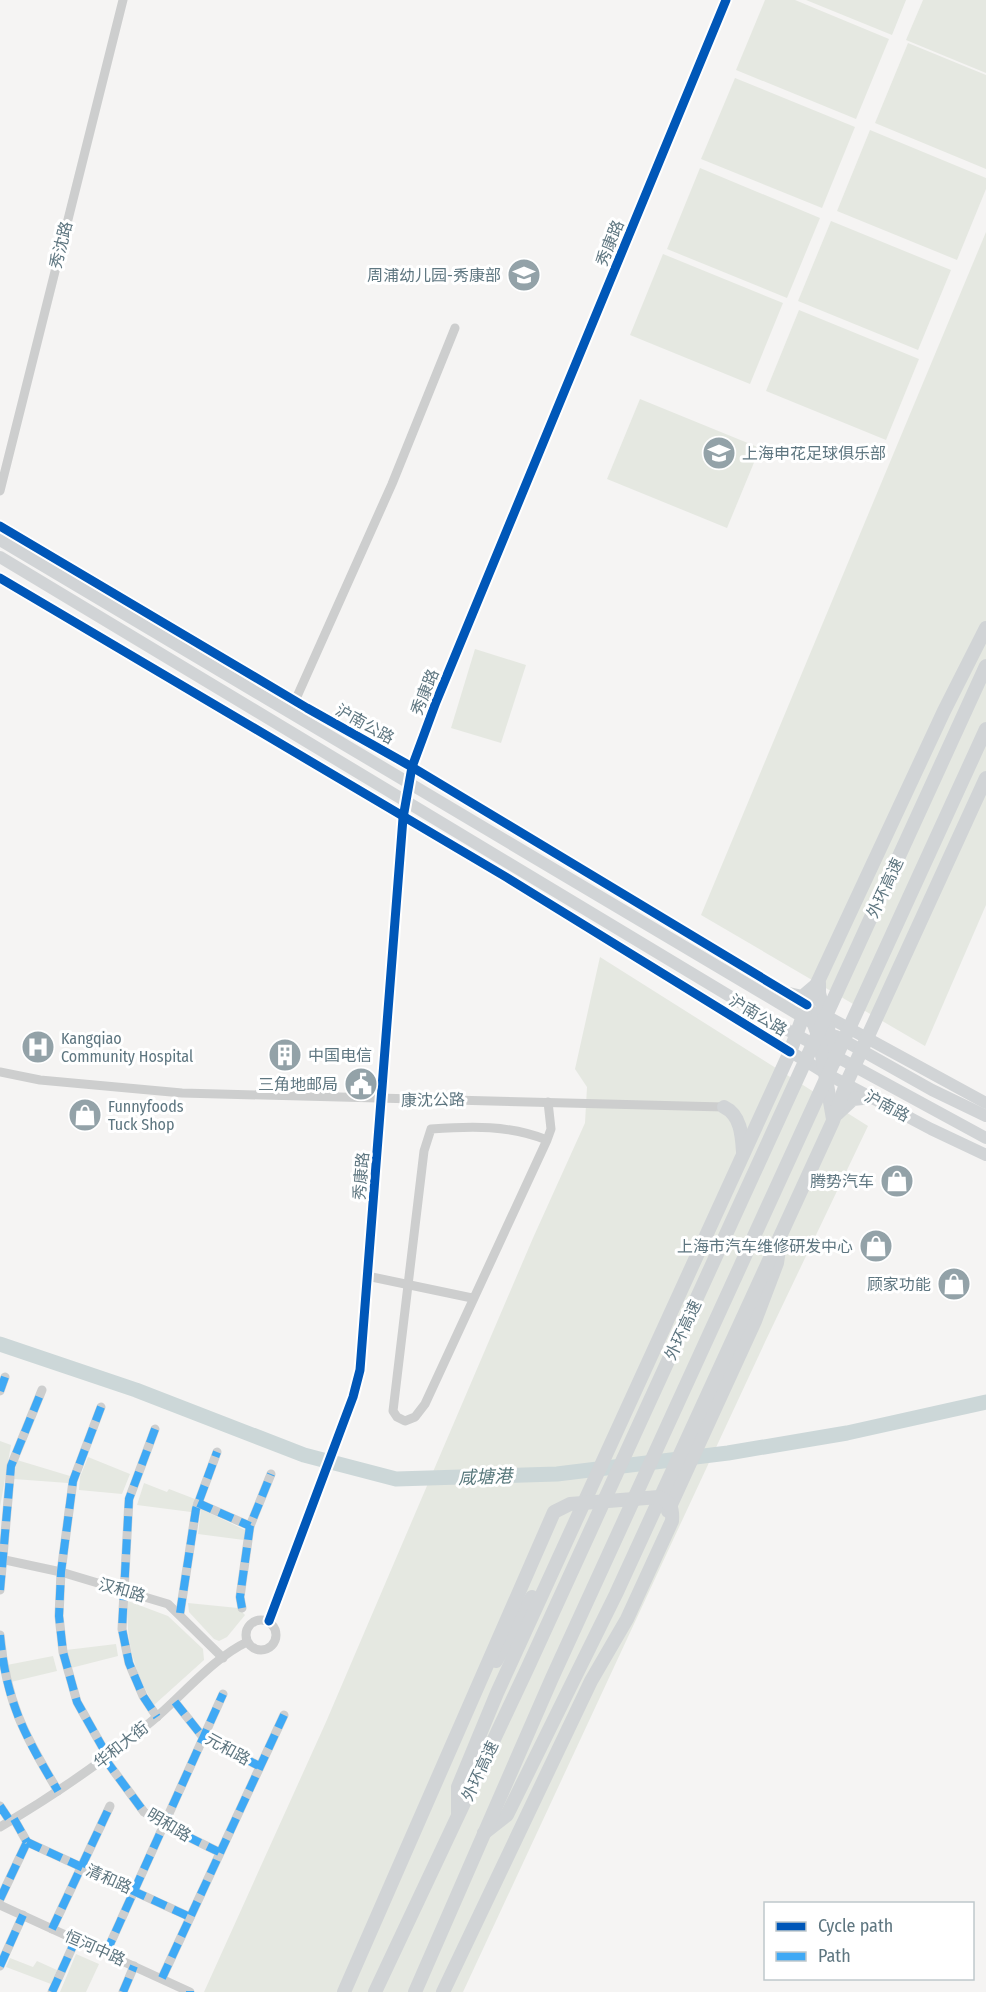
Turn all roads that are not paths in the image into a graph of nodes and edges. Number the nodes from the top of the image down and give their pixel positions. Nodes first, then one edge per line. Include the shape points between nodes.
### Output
1 (123, 0) edge
2 (726, 0) edge
3 (455, 328) dead end
4 (0, 491) edge
5 (0, 526) edge
6 (0, 540) edge
7 (0, 557) edge
8 (0, 578) edge
9 (986, 628) edge
10 (986, 666) edge
11 (295, 701) junction
12 (986, 729) edge
13 (412, 767) junction
14 (986, 778) edge
15 (403, 818) junction
16 (820, 980) junction
17 (789, 994) junction
18 (807, 1005) junction
19 (824, 1015) junction
20 (867, 1039) junction
21 (790, 1052) junction
22 (0, 1072) edge
23 (825, 1073) junction
24 (846, 1084) junction
25 (872, 1097) junction
26 (382, 1100) junction
27 (548, 1102) junction
28 (986, 1103) edge
29 (724, 1107) joint
30 (986, 1116) edge
31 (833, 1121) junction
32 (986, 1138) edge
33 (548, 1140) junction
34 (743, 1155) junction
35 (986, 1155) edge
36 (781, 1233) junction
37 (368, 1276) junction
38 (406, 1284) junction
39 (472, 1298) junction
40 (5, 1377) dead end
41 (42, 1390) dead end
42 (0, 1391) edge
43 (101, 1407) dead end
44 (155, 1428) dead end
45 (217, 1452) dead end
46 (271, 1474) dead end
47 (198, 1503) junction
48 (250, 1526) junction
49 (1, 1559) edge
50 (61, 1572) junction
51 (552, 1572) junction
52 (0, 1590) edge
53 (122, 1590) junction
54 (242, 1608) dead end
55 (180, 1613) junction
56 (269, 1622) junction
57 (618, 1622) junction
58 (0, 1635) edge
59 (247, 1642) junction
60 (610, 1646) junction
61 (222, 1658) junction
62 (578, 1672) junction
63 (222, 1694) dead end
64 (175, 1702) junction
65 (284, 1715) dead end
66 (158, 1717) junction
67 (461, 1725) junction
68 (202, 1736) junction
69 (107, 1758) junction
70 (260, 1766) junction
71 (58, 1791) junction
72 (0, 1806) edge
73 (110, 1806) dead end
74 (458, 1818) junction
75 (12, 1820) junction
76 (163, 1824) junction
77 (0, 1827) edge
78 (483, 1835) junction
79 (27, 1842) junction
80 (219, 1852) junction
81 (80, 1867) junction
82 (134, 1891) junction
83 (0, 1899) edge
84 (0, 1905) edge
85 (23, 1915) junction
86 (190, 1917) junction
87 (52, 1929) junction
88 (76, 1939) junction
89 (106, 1953) junction
90 (0, 1966) edge
91 (134, 1966) junction
92 (162, 1978) junction
93 (52, 1992) edge
94 (123, 1992) edge
95 (190, 1992) edge
96 (344, 1992) edge
97 (375, 1992) edge
98 (415, 1992) edge
99 (443, 1992) edge

1 - 4 street, 秀沈路
2 - 13 street, 秀康路
3 - 11 street via 392,483
5 - 11 main road, 沪南公路
6 - 30 main road via 770,998 932,1090
7 - 32 main road via 771,1021
8 - 15 main road, 沪南公路
9 - 16 highway
10 - 74 highway, 外环高速
11 - 13 main road, 沪南公路
12 - 78 highway, 外环高速
13 - 15 street, 秀康路
13 - 17 main road, 沪南公路
14 - 20 highway
15 - 21 main road, 沪南公路
15 - 26 street, 秀康路
16 - 17 highway via 807,994
16 - 18 highway
16 - 19 highway
17 - 18 main road, 沪南公路
18 - 19 main road
18 - 21 highway
18 - 23 highway via 819,1038
19 - 20 main road
19 - 24 highway
20 - 24 highway
20 - 28 main road
21 - 23 main road, 沪南路
21 - 34 highway
22 - 26 street, 康沈公路 via 40,1080 182,1093
23 - 24 main road, 沪南路
23 - 31 highway
24 - 25 main road, 沪南路
24 - 31 highway
25 - 31 highway via 853,1099
25 - 35 main road, 沪南路
26 - 27 street, 康沈公路
26 - 37 street, 秀康路
27 - 29 street, 康沈公路
27 - 33 street
29 - 34 highway via 738,1123
31 - 36 highway
33 - 38 street via 525,1131 476,1125 432,1129 423,1151
33 - 39 street
34 - 51 highway
36 - 57 highway via 770,1286
36 - 62 highway
37 - 38 street
37 - 56 street, 秀康路 via 360,1370 353,1397
38 - 39 street
38 - 39 street via 393,1411 405,1420 415,1417 425,1404
40 - 42 street
41 - 49 street via 10,1466
43 - 50 street, 明和路 via 73,1481
44 - 53 street via 129,1499
45 - 47 street
46 - 48 street
47 - 48 street
47 - 55 street
48 - 54 street via 240,1597
49 - 50 street, 汉和路
49 - 52 street
50 - 53 street, 汉和路
50 - 69 street, 明和路 via 59,1616 71,1682 85,1719
51 - 67 highway via 535,1592
51 - 74 highway via 458,1787
53 - 55 street, 汉和路 via 168,1604
53 - 66 street via 122,1629 129,1663 143,1696
55 - 61 street, 汉和路
56 - 59 street via 263,1619 251,1623
56 - 59 street via 276,1635 271,1647 258,1650
57 - 60 highway
57 - 62 highway
58 - 71 street via 9,1696 28,1741
59 - 61 street, 华和大街
60 - 67 highway via 627,1619 672,1521 668,1501 659,1497 570,1504 554,1512
60 - 99 highway
61 - 64 street, 华和大街
62 - 78 highway via 507,1815
63 - 68 street
64 - 66 street, 华和大街
64 - 68 street, 元和路
65 - 70 street
66 - 69 street, 华和大街
67 - 96 highway
68 - 70 street, 元和路
68 - 76 street
69 - 71 street, 华和大街
69 - 76 street, 明和路 via 144,1812
70 - 80 street
71 - 75 street, 华和大街
72 - 75 street
73 - 81 street
74 - 97 highway, 外环高速
75 - 77 street, 华和大街
75 - 79 street
76 - 80 street, 明和路
76 - 82 street
78 - 98 highway, 外环高速
79 - 81 street, 清和路
79 - 83 street
80 - 86 street
81 - 82 street, 清和路
81 - 87 street
82 - 86 street, 清和路
82 - 89 street
84 - 85 street, 恒河中路
85 - 87 street, 恒河中路
85 - 90 street
86 - 92 street
87 - 88 street, 恒河中路
88 - 89 street, 恒河中路
88 - 93 street
89 - 91 street, 恒河中路
91 - 92 street, 恒河中路
91 - 94 street
92 - 95 street, 恒河中路

